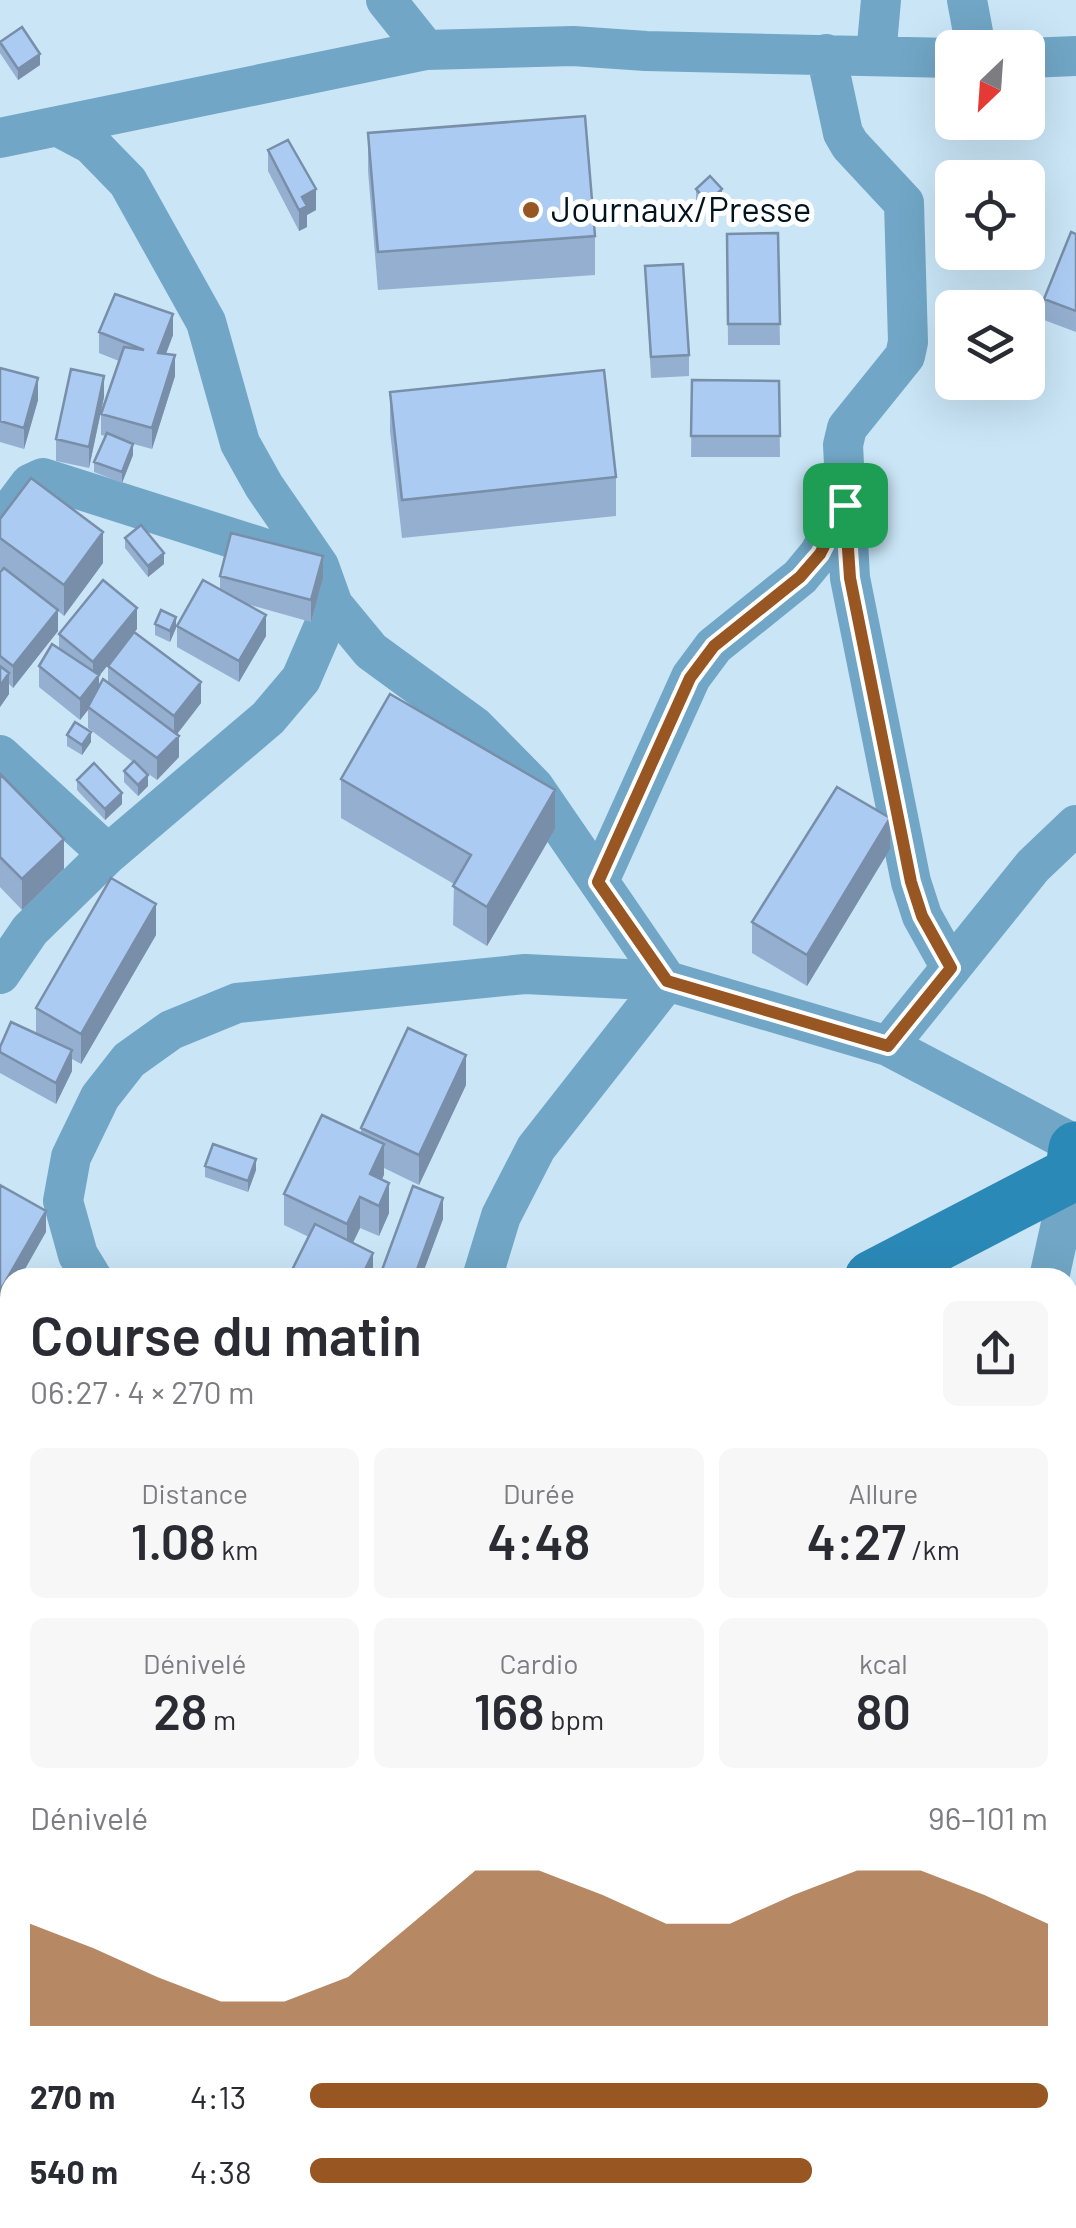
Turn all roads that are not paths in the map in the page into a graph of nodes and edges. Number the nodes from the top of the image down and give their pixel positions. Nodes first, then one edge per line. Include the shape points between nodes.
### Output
1 (386, 0) edge
2 (881, 0) edge
3 (967, 0) edge
4 (973, 30) edge
5 (426, 50) junction
6 (826, 54) junction
7 (876, 56) junction
8 (1076, 56) edge
9 (1045, 57) edge
10 (935, 58) edge
11 (59, 128) junction
12 (0, 138) edge
13 (845, 505) junction
14 (0, 524) edge
15 (319, 566) junction
16 (333, 605) junction
17 (371, 651) junction
18 (300, 679) junction
19 (0, 755) edge
20 (1076, 825) edge
21 (108, 854) junction
22 (598, 882) junction
23 (951, 968) junction
24 (0, 974) edge
25 (667, 981) junction
26 (888, 1046) junction
27 (1075, 1160) edge
28 (86, 1268) edge
29 (485, 1268) edge
30 (889, 1268) edge
31 (1051, 1268) edge

1 - 5 street
2 - 7 street
3 - 4 street
5 - 6 street via 573,46
5 - 11 street
6 - 7 street
6 - 13 street via 843,133 904,203 906,356 847,428
7 - 10 street
8 - 9 street
11 - 12 street
11 - 15 street via 92,144 128,182 206,322 240,443
13 - 22 street via 800,577 714,646 690,678
13 - 23 street via 850,578 911,882
14 - 15 street via 30,484 44,478
15 - 16 street
16 - 17 street
16 - 18 street
17 - 18 street
17 - 22 street via 487,739 534,787
18 - 21 street via 268,718
19 - 21 street
20 - 23 street via 1033,866
21 - 24 street via 30,930
22 - 25 street
23 - 26 street
25 - 26 street
25 - 28 street via 506,976 237,1003 172,1030 128,1060 100,1096 71,1157 63,1202
25 - 29 street via 536,1148 501,1216
26 - 27 street
27 - 30 street
27 - 31 street

